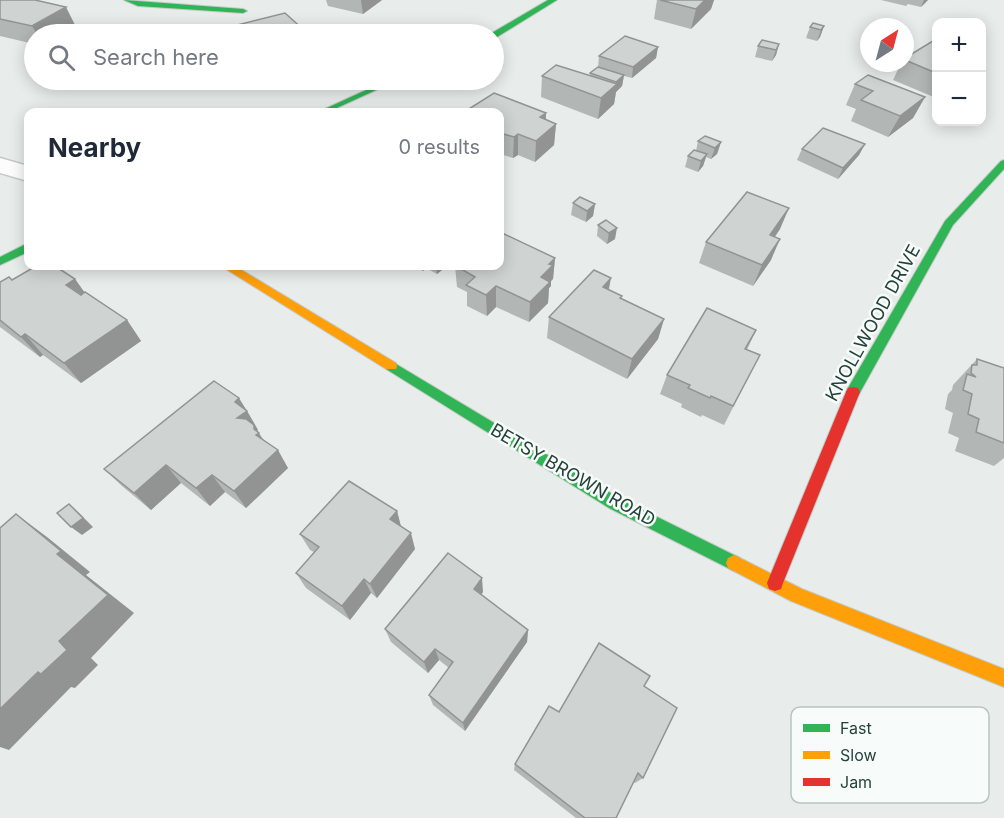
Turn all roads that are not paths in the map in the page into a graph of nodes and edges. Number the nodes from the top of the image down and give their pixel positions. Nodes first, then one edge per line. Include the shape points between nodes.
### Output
1 (128, 0) edge
2 (553, 0) edge
3 (243, 11) dead end
4 (504, 29) edge
5 (372, 90) edge
6 (331, 108) edge
7 (1004, 163) edge
8 (0, 165) edge
9 (24, 173) edge
10 (24, 250) edge
11 (0, 261) edge
12 (234, 270) edge
13 (775, 583) junction
14 (1004, 678) edge

1 - 3 street via 138,4
2 - 4 street
5 - 6 street
7 - 13 street, KNOLLWOOD DRIVE via 949,223 851,396
8 - 9 street
10 - 11 street
12 - 13 street, BETSY BROWN ROAD via 614,503
13 - 14 street, BETSY BROWN ROAD

